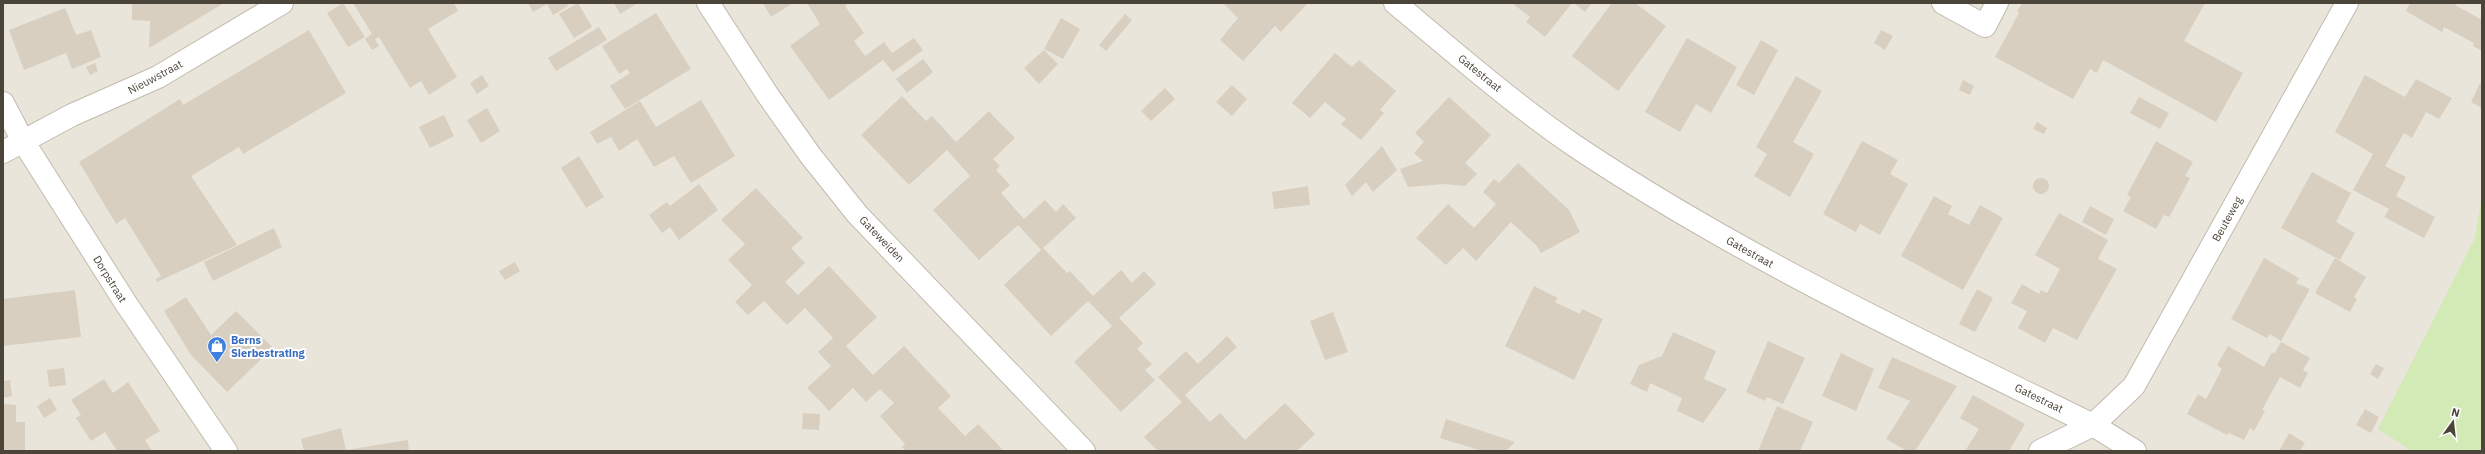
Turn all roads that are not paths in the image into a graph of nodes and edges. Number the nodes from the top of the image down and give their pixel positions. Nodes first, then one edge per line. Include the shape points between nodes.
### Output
1 (282, 3) edge
2 (708, 3) edge
3 (1395, 3) edge
4 (1943, 3) edge
5 (1997, 3) edge
6 (2348, 3) edge
7 (3, 103) edge
8 (22, 141) junction
9 (3, 152) edge
10 (2093, 425) junction
11 (226, 451) edge
12 (1084, 451) edge
13 (2040, 451) edge
14 (2135, 451) edge

1 - 8 street, Nieuwstraat via 158,77
2 - 12 street, Gateweiden via 810,155 857,214
3 - 10 street, Gatestraat via 1484,77 1574,145 1659,200 1758,258
4 - 5 street via 1985,26
6 - 10 street, Beuteweg via 2134,386
7 - 8 street, Dorpstraat
8 - 9 street, Nieuwstraat
8 - 11 street, Dorpstraat via 125,302
10 - 13 street, Beuteweg
10 - 14 street, Gatestraat

